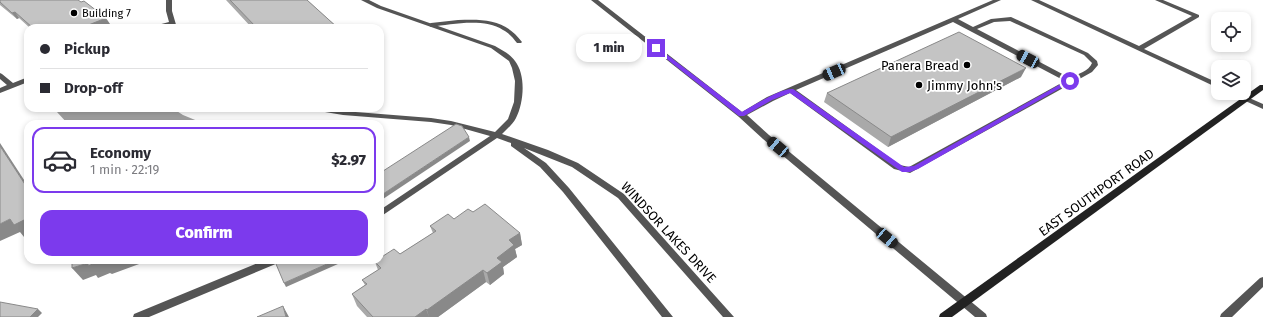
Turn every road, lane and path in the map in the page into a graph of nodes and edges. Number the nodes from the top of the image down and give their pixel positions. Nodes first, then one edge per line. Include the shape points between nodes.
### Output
1 (169, 0) edge
2 (364, 0) edge
3 (594, 0) edge
4 (998, 0) edge
5 (1034, 0) edge
6 (1158, 0) edge
7 (953, 19) junction
8 (173, 24) edge
9 (431, 25) junction
10 (972, 29) junction
11 (519, 42) dead end
12 (1139, 49) junction
13 (0, 75) edge
14 (24, 81) edge
15 (1070, 81) junction
16 (1211, 83) edge
17 (12, 86) junction
18 (1263, 87) edge
19 (791, 90) junction
20 (0, 91) edge
21 (1251, 95) edge
22 (1245, 100) edge
23 (1248, 100) edge
24 (1263, 107) edge
25 (337, 112) edge
26 (742, 115) junction
27 (496, 135) junction
28 (384, 211) edge
29 (265, 264) edge
30 (1263, 281) edge
31 (964, 302) junction
32 (138, 317) edge
33 (668, 317) edge
34 (729, 317) edge
35 (944, 317) edge
36 (982, 317) edge
37 (1225, 317) edge

1 - 8 street
2 - 9 street
3 - 26 street
4 - 7 street
5 - 12 street
6 - 12 street via 1197,16
7 - 10 street
7 - 19 street
9 - 11 street via 464,21 496,24 508,30
9 - 27 street via 493,47 513,62 518,74 514,114
10 - 15 street
10 - 15 street via 993,20 1011,19 1086,54 1095,62 1093,68
12 - 16 street
13 - 17 street
14 - 17 street
15 - 19 street via 910,170 897,167
17 - 20 street
18 - 21 main road, EAST SOUTHPORT ROAD
19 - 26 street
22 - 31 main road, EAST SOUTHPORT ROAD
23 - 24 street
25 - 27 street, WINDSOR LAKES DRIVE via 431,120 471,127
26 - 31 street
27 - 28 street
27 - 33 street, WINDSOR LAKES DRIVE via 517,146 543,166 566,190
27 - 34 street, WINDSOR LAKES DRIVE via 575,165 621,196
29 - 32 street
30 - 37 street
31 - 35 main road, EAST SOUTHPORT ROAD
31 - 36 street

